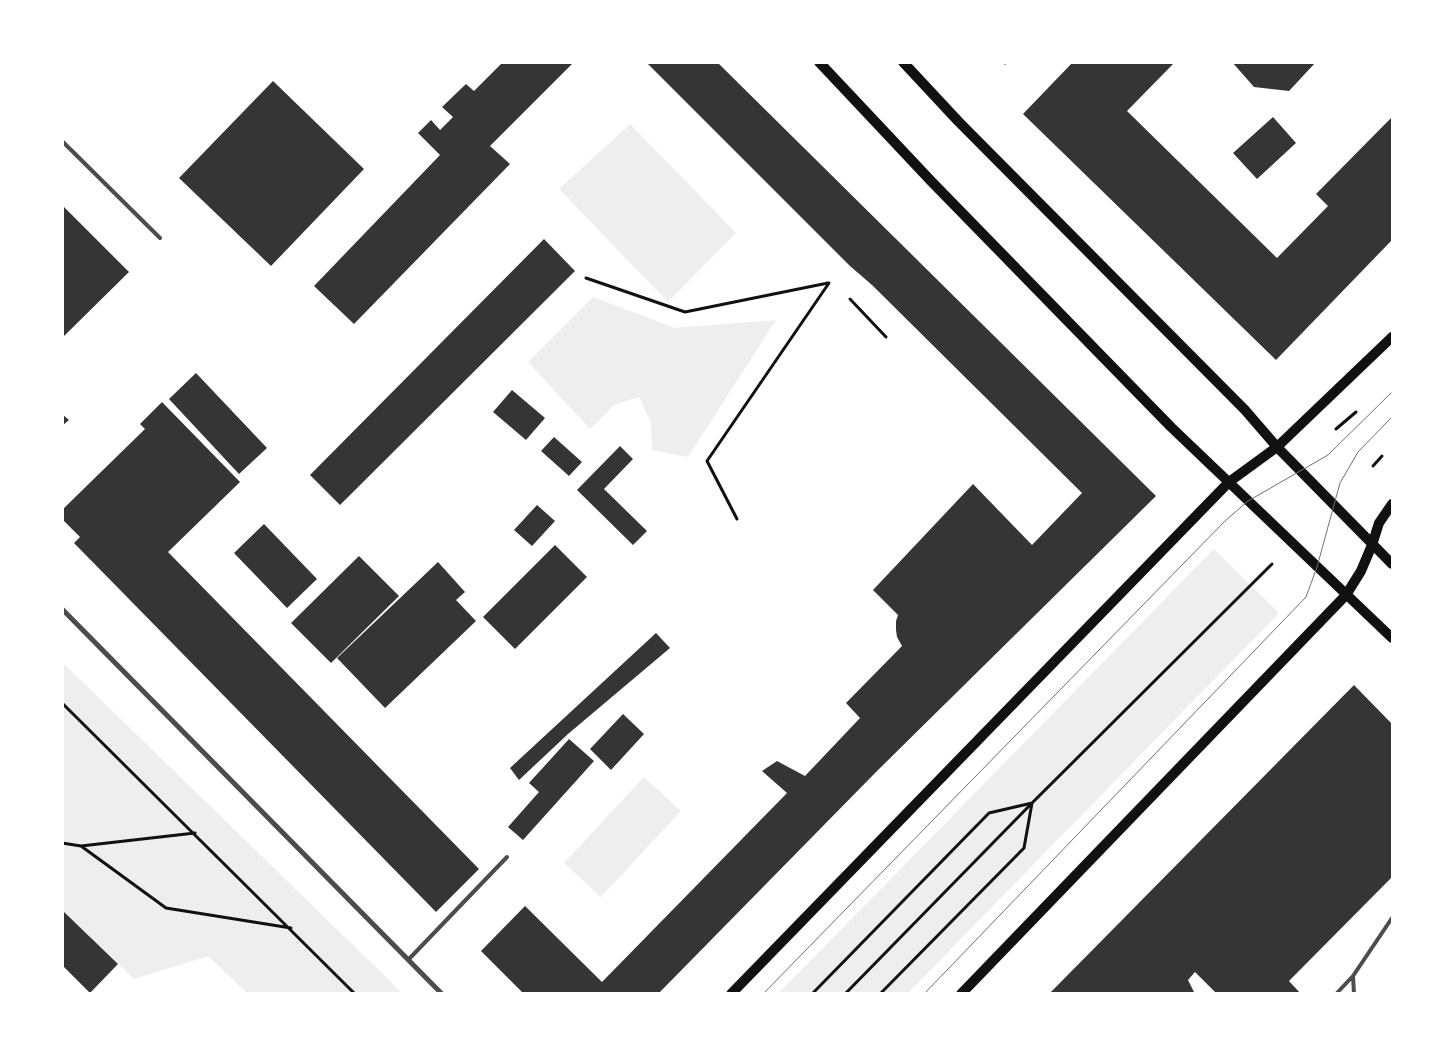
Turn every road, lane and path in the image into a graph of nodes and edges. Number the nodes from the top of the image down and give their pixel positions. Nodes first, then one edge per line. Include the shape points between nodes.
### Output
1 (819, 62) edge
2 (903, 62) edge
3 (62, 141) edge
4 (160, 238) dead end
5 (586, 278) dead end
6 (850, 299) dead end
7 (886, 337) dead end
8 (1392, 337) edge
9 (1356, 412) dead end
10 (1336, 429) dead end
11 (1278, 447) junction
12 (1382, 456) dead end
13 (1373, 466) dead end
14 (1229, 482) junction
15 (1392, 504) edge
16 (737, 519) dead end
17 (1372, 545) junction
18 (1272, 564) dead end
19 (1392, 564) edge
20 (1346, 595) junction
21 (62, 609) edge
22 (1392, 638) edge
23 (62, 703) edge
24 (1032, 803) junction
25 (195, 833) junction
26 (62, 843) edge
27 (81, 846) junction
28 (507, 857) dead end
29 (1392, 918) edge
30 (291, 928) junction
31 (409, 959) junction
32 (1353, 976) junction
33 (355, 994) edge
34 (442, 994) edge
35 (731, 994) edge
36 (812, 994) edge
37 (845, 994) edge
38 (880, 994) edge
39 (961, 994) edge
40 (1336, 994) edge
41 (1354, 994) edge

1 - 14 main road via 1164,420
2 - 11 main road
3 - 4 lane
5 - 16 path via 685,312 829,283 707,461
6 - 7 path
8 - 11 main road
9 - 10 path
11 - 14 main road
11 - 17 main road
12 - 13 path
14 - 20 main road
14 - 35 main road
15 - 17 main road via 1379,523
17 - 19 main road
17 - 20 main road
18 - 24 path
20 - 22 main road
20 - 39 main road
21 - 31 street
23 - 25 path
24 - 36 path via 989,813
24 - 37 path
24 - 38 path via 1024,848
25 - 27 path
25 - 30 path
26 - 27 path
27 - 30 path via 166,908
28 - 31 lane
29 - 32 lane
30 - 33 path
31 - 34 street
32 - 40 lane
32 - 41 lane

